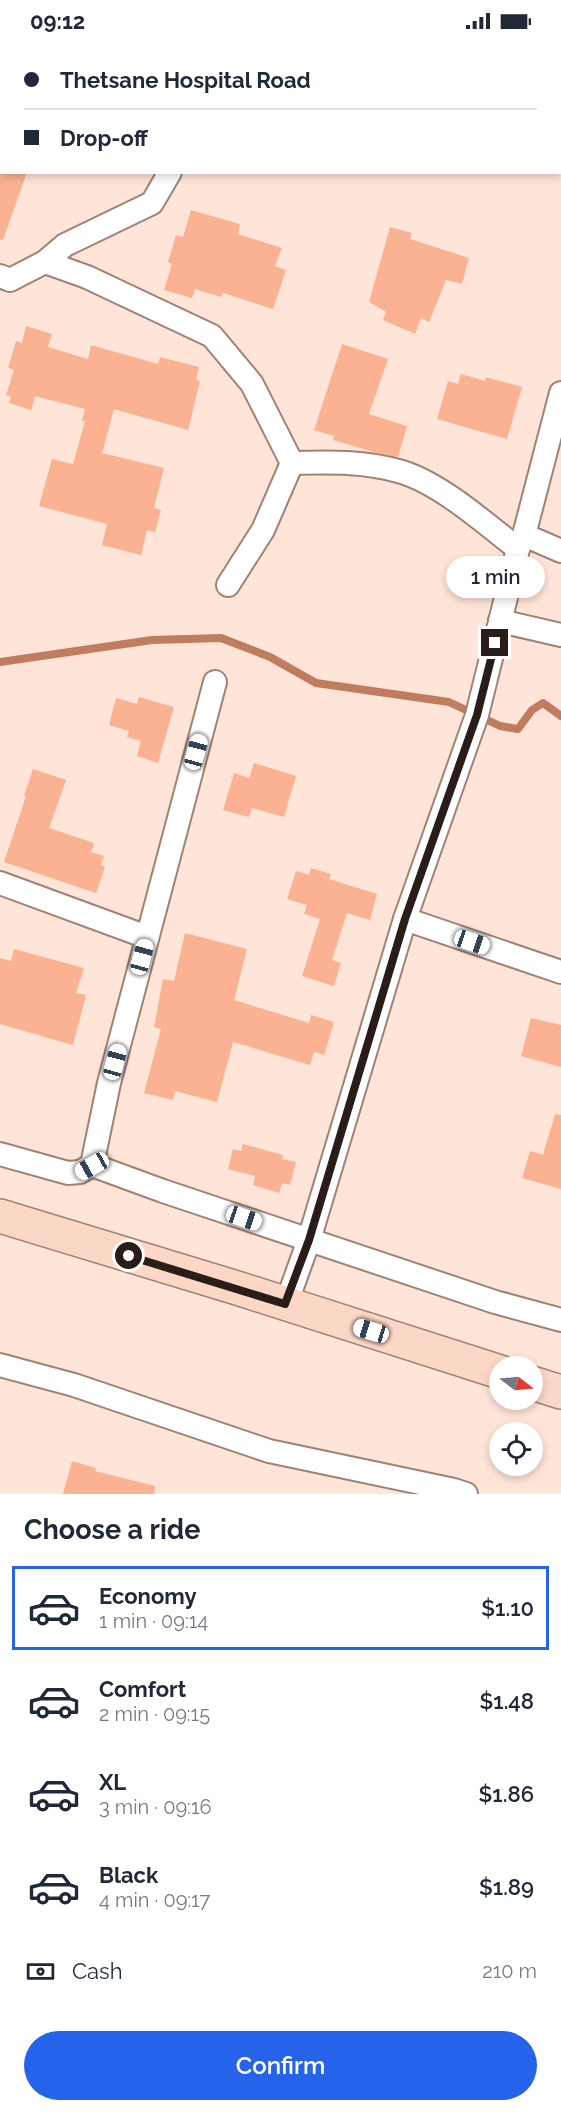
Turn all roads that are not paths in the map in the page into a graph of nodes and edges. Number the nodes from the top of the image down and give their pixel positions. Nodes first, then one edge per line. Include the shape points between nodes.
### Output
1 (169, 174) edge
2 (45, 262) junction
3 (0, 276) edge
4 (561, 393) edge
5 (291, 463) junction
6 (521, 542) junction
7 (561, 551) edge
8 (228, 585) dead end
9 (500, 621) junction
10 (561, 635) edge
11 (215, 682) dead end
12 (0, 883) edge
13 (405, 919) junction
14 (147, 937) junction
15 (561, 972) edge
16 (0, 1154) edge
17 (92, 1166) junction
18 (0, 1216) edge
19 (309, 1240) junction
20 (285, 1304) junction
21 (561, 1320) edge
22 (0, 1365) edge
23 (489, 1369) edge
24 (543, 1386) edge
25 (561, 1392) edge
26 (466, 1494) edge

1 - 2 street via 152,203 65,246
2 - 3 street via 10,280
2 - 5 street via 87,277 212,336 252,384
4 - 6 street
5 - 6 street via 346,462 403,472
5 - 8 street via 263,530
6 - 7 street
6 - 9 street
9 - 10 street
9 - 13 street via 477,715
11 - 14 street
12 - 14 street
13 - 15 street
13 - 19 street
14 - 17 street
16 - 17 street via 68,1173
17 - 19 street
18 - 20 main road
19 - 20 street
19 - 21 street
20 - 23 main road
22 - 26 street via 74,1385 269,1451
24 - 25 main road

